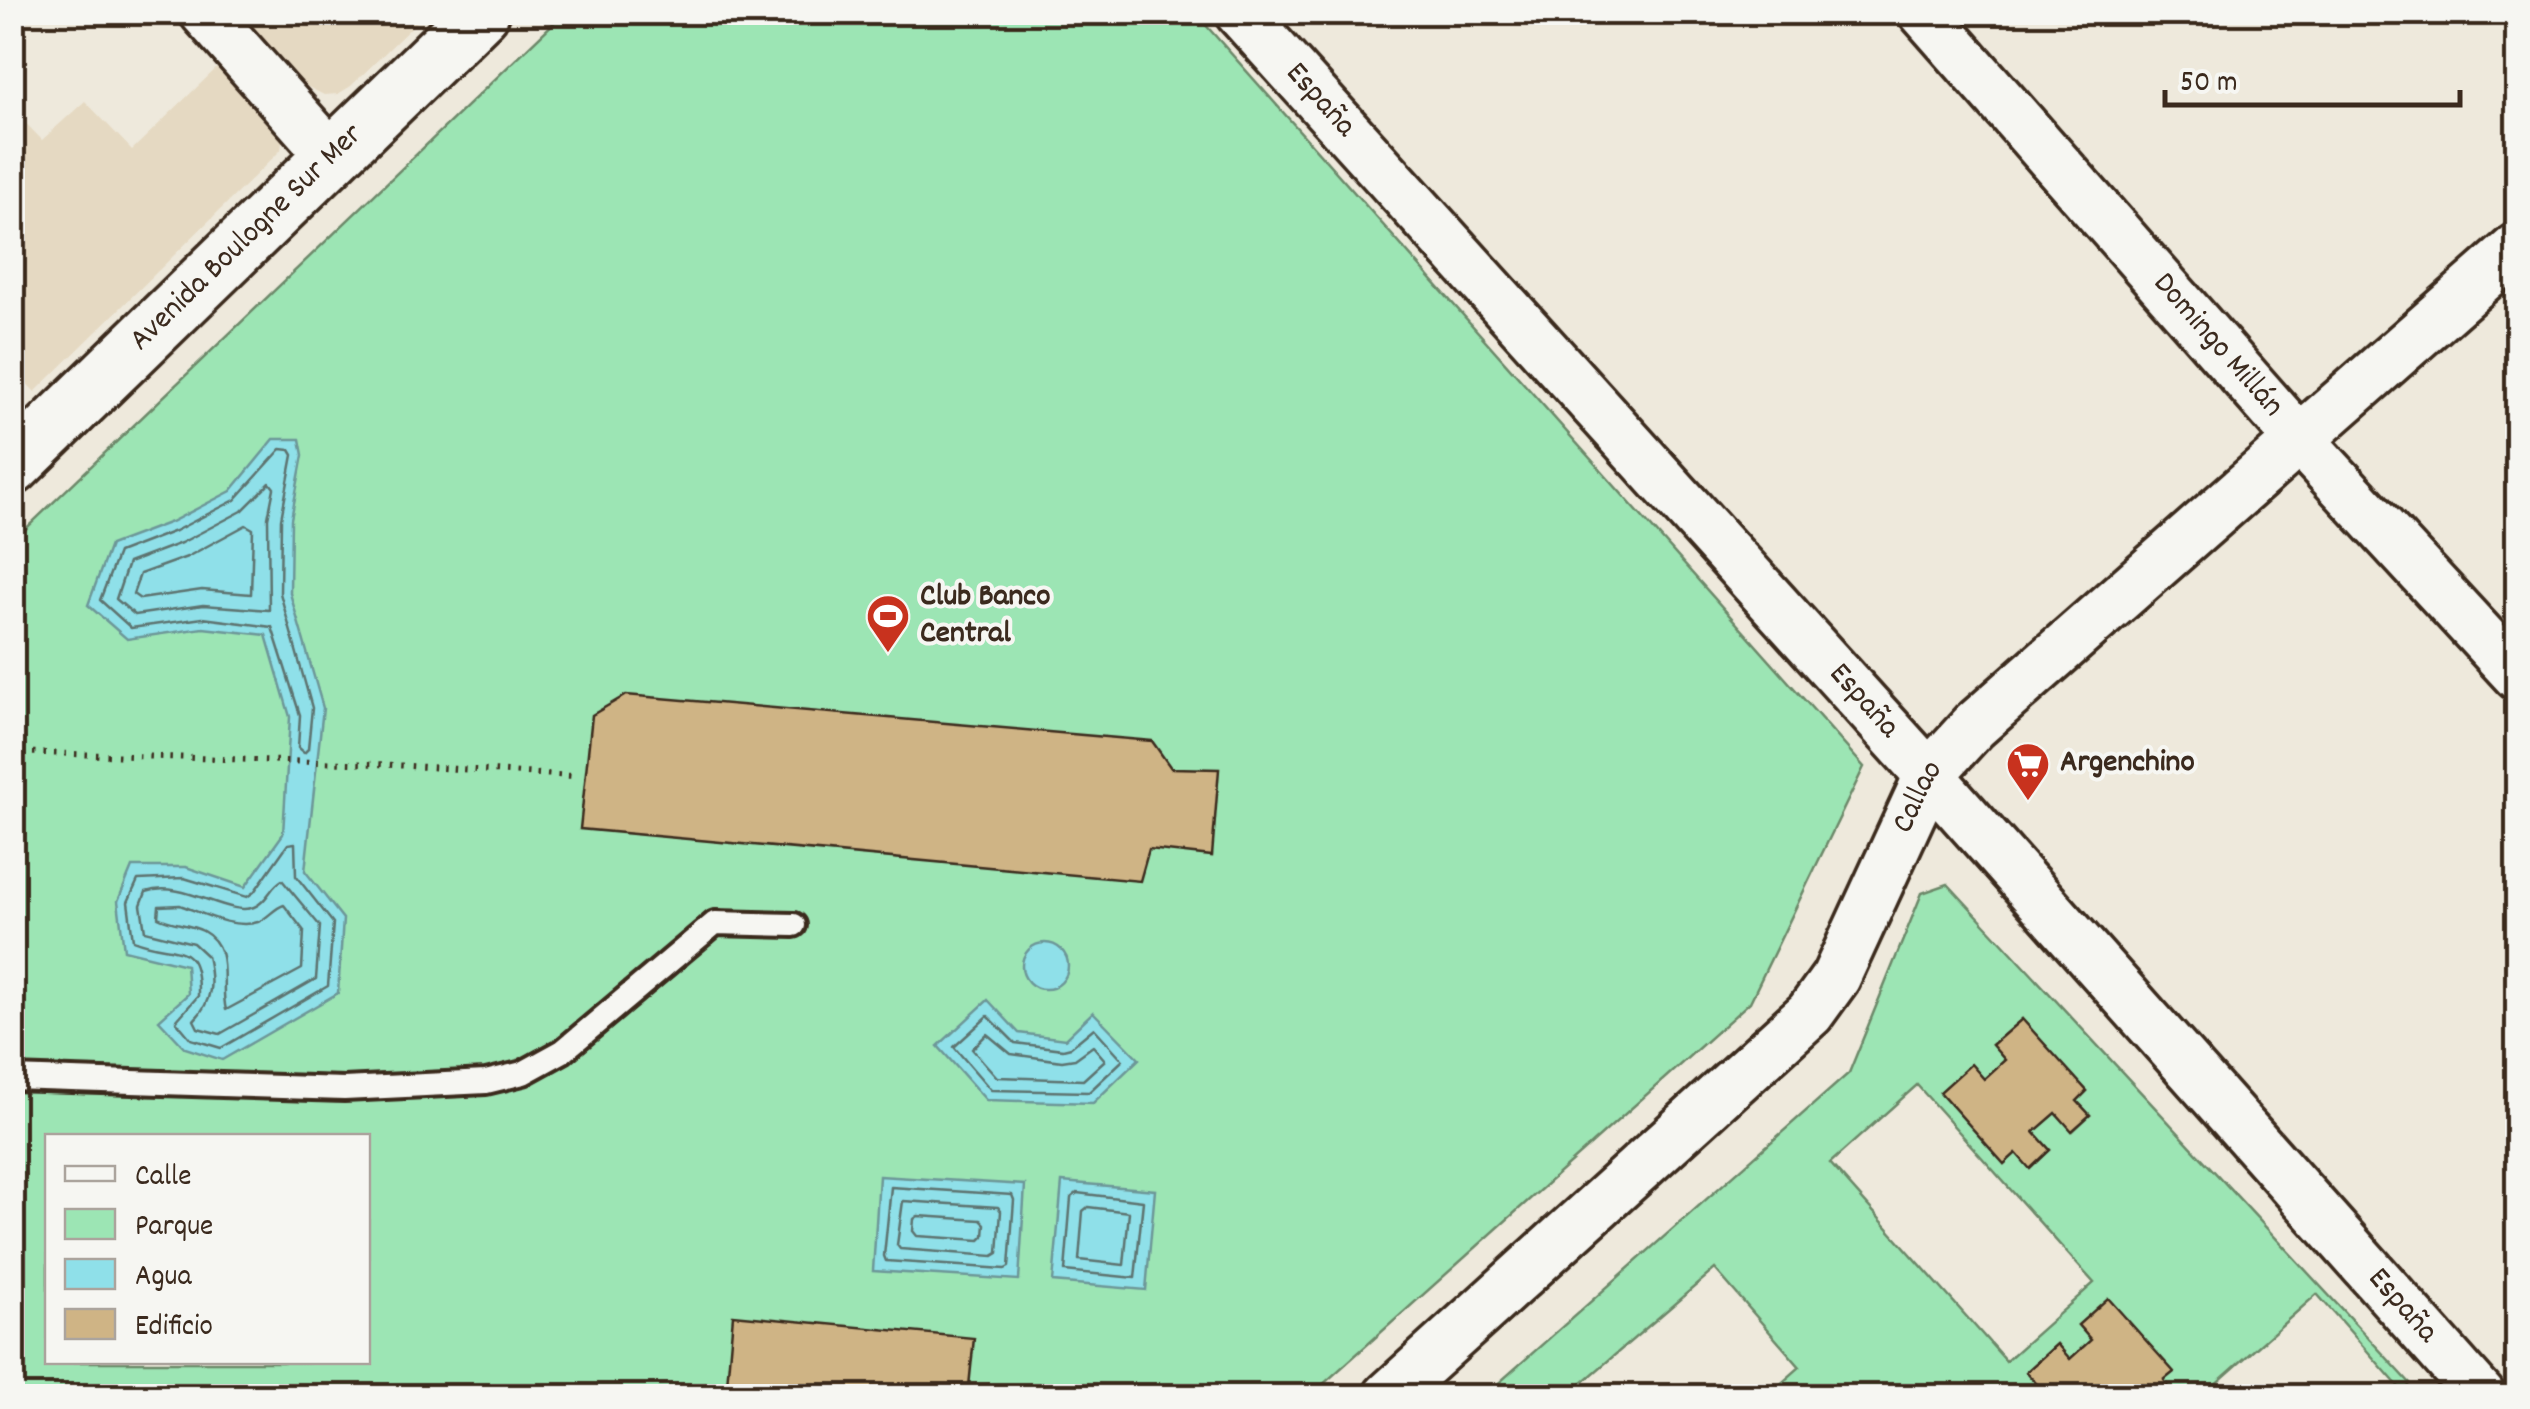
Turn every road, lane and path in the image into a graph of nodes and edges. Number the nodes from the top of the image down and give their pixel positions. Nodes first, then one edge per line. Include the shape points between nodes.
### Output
1 (204, 12) edge
2 (481, 12) edge
3 (1240, 12) edge
4 (1923, 12) edge
5 (331, 155) junction
6 (2518, 247) edge
7 (2298, 438) junction
8 (12, 467) edge
9 (2518, 676) edge
10 (12, 752) edge
11 (1928, 775) junction
12 (573, 776) dead end
13 (794, 926) dead end
14 (12, 1078) edge
15 (2456, 1388) edge
16 (1388, 1396) edge

1 - 5 street
2 - 5 main road, Avenida Boulogne Sur Mer
3 - 11 street, España
4 - 7 street, Domingo Millán
5 - 8 main road, Avenida Boulogne Sur Mer
6 - 7 street, Callao
7 - 9 street, Domingo Millán
7 - 11 street, Callao via 1974,726
10 - 12 path
11 - 15 street, España
11 - 16 street, Callao via 1836,977 1810,1013
13 - 14 lane via 714,923 563,1051 523,1073 486,1082 344,1089

